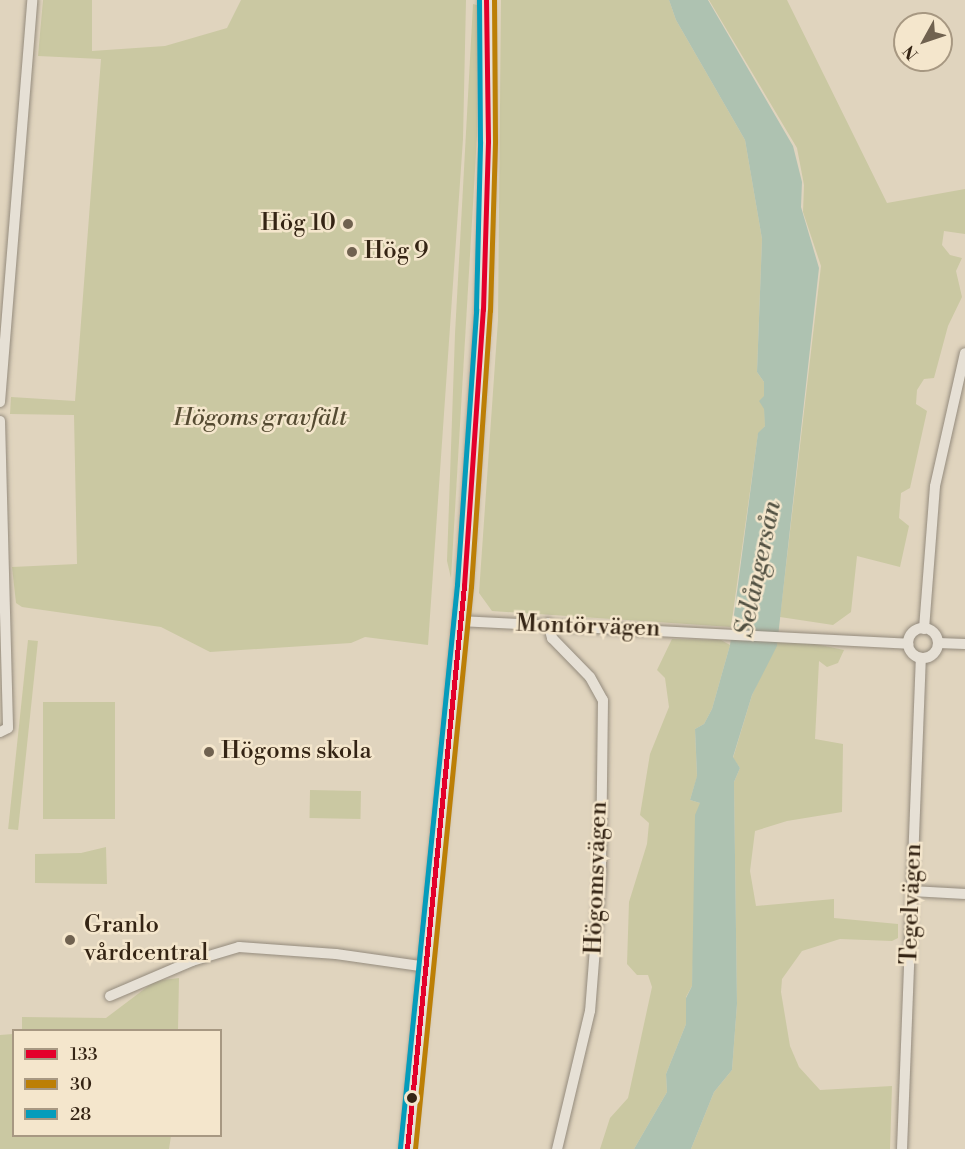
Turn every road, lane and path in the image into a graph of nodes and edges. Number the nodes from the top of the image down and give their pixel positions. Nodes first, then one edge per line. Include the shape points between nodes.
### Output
1 (32, 0) edge
2 (486, 0) edge
3 (965, 353) edge
4 (0, 402) edge
5 (0, 421) edge
6 (3, 575) edge
7 (459, 621) junction
8 (548, 623) junction
9 (924, 628) junction
10 (938, 643) junction
11 (908, 644) junction
12 (965, 644) edge
13 (921, 658) junction
14 (4, 730) edge
15 (912, 891) junction
16 (965, 894) edge
17 (427, 967) junction
18 (110, 996) dead end
19 (407, 1149) edge
20 (557, 1149) edge
21 (902, 1149) edge

1 - 4 street
2 - 7 street via 488,142 483,310
3 - 9 street via 935,486
5 - 6 street
6 - 14 street
7 - 8 street, Montörvägen
7 - 17 street
8 - 11 street, Montörvägen
8 - 20 street, Högomsvägen via 552,638 590,677 603,700 601,872 590,1011
9 - 10 street via 935,633
9 - 11 street via 912,634
10 - 12 street
10 - 13 street via 931,657
11 - 13 street via 912,654
13 - 15 street, Tegelvägen
15 - 16 street
15 - 21 street, Tegelvägen
17 - 18 street via 326,953 239,947 196,960
17 - 19 street

